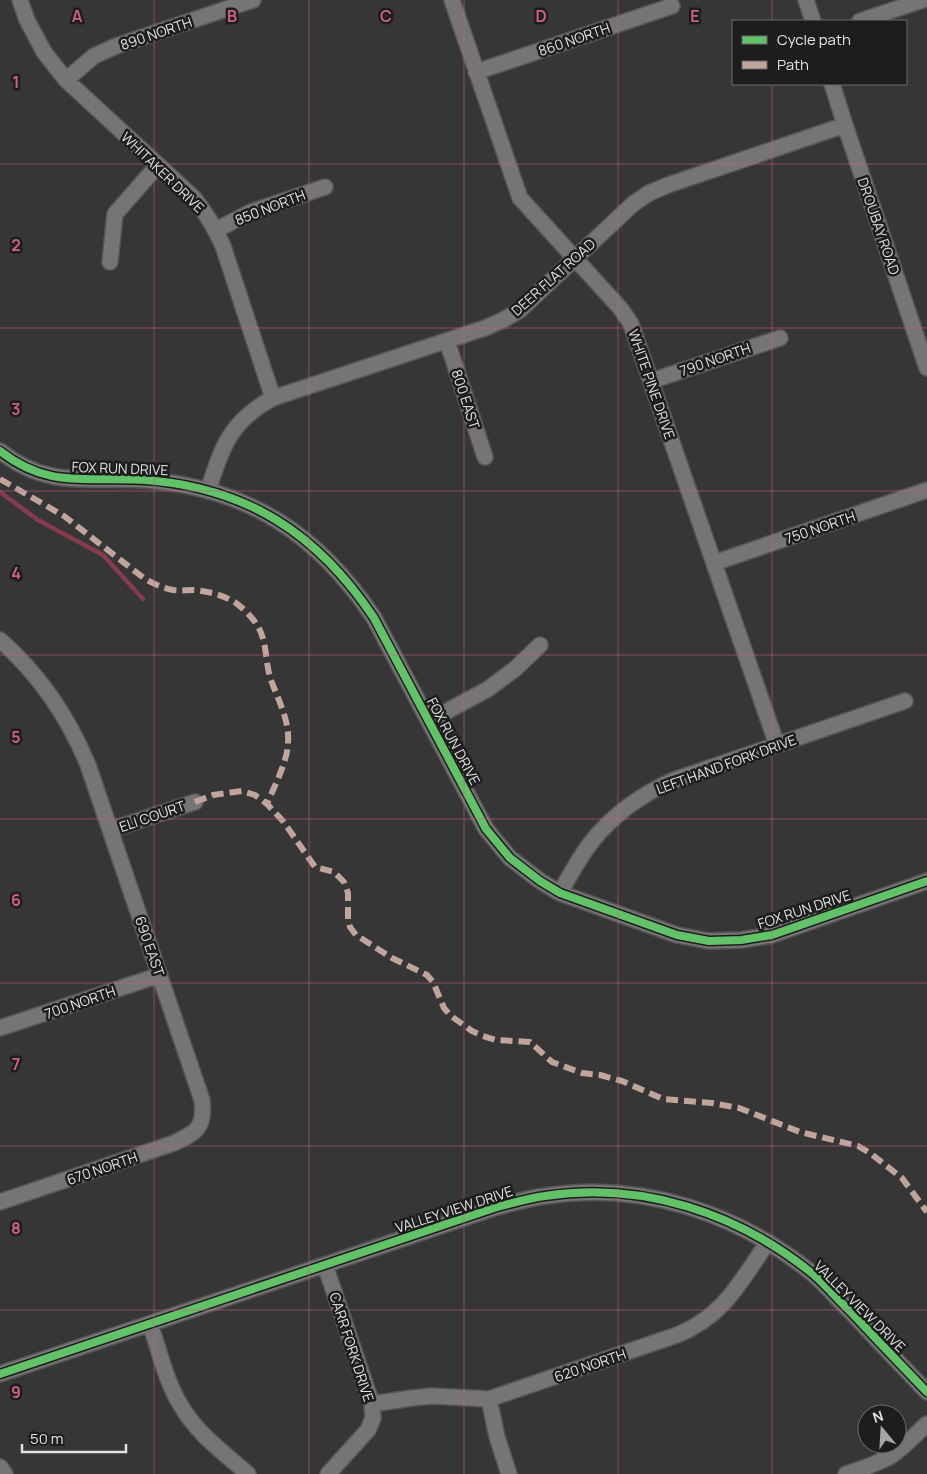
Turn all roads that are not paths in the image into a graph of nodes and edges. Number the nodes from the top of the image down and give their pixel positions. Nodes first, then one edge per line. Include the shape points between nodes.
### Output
1 (20, 0) edge
2 (253, 0) edge
3 (452, 0) edge
4 (806, 0) edge
5 (922, 0) edge
6 (672, 6) dead end
7 (813, 20) edge
8 (863, 20) edge
9 (476, 72) junction
10 (66, 80) junction
11 (832, 85) edge
12 (845, 125) junction
13 (158, 165) junction
14 (325, 186) dead end
15 (216, 230) junction
16 (575, 259) junction
17 (110, 262) dead end
18 (780, 338) dead end
19 (447, 341) junction
20 (927, 368) edge
21 (651, 381) junction
22 (273, 398) junction
23 (0, 451) edge
24 (485, 458) dead end
25 (927, 490) edge
26 (208, 491) junction
27 (714, 563) junction
28 (0, 640) edge
29 (540, 645) dead end
30 (905, 701) dead end
31 (429, 721) junction
32 (777, 745) junction
33 (194, 802) dead end
34 (110, 830) junction
35 (927, 881) edge
36 (560, 893) junction
37 (160, 975) junction
38 (0, 1028) edge
39 (200, 1127) joint
40 (0, 1202) edge
41 (768, 1242) junction
42 (325, 1265) junction
43 (150, 1324) junction
44 (0, 1374) edge
45 (927, 1392) edge
46 (489, 1399) junction
47 (372, 1404) junction
48 (927, 1424) edge
49 (0, 1467) edge
50 (4, 1474) edge
51 (248, 1474) edge
52 (328, 1474) edge
53 (509, 1474) edge
54 (846, 1474) edge

1 - 10 street, WHITAKER DRIVE via 44,52
2 - 10 street, 890 NORTH via 116,46 94,56
3 - 9 street, WHITE PINE DRIVE
4 - 7 street
5 - 8 street
6 - 9 street, 860 NORTH
9 - 16 street, WHITE PINE DRIVE via 520,198
10 - 13 street, WHITAKER DRIVE
11 - 12 street, DROUBAY ROAD
12 - 16 street, DEER FLAT ROAD via 650,193 633,204
12 - 20 street, DROUBAY ROAD
13 - 15 street, WHITAKER DRIVE via 194,198
13 - 17 street via 115,214
14 - 15 street, 850 NORTH via 251,212
15 - 22 street, WHITAKER DRIVE
16 - 19 street, DEER FLAT ROAD via 520,310 503,320
16 - 21 street, WHITE PINE DRIVE via 631,324
18 - 21 street, 790 NORTH
19 - 22 street, DEER FLAT ROAD
19 - 24 street, 800 EAST
21 - 27 street, WHITE PINE DRIVE
22 - 26 street, DEER FLAT ROAD via 250,412 232,431 220,454
23 - 26 street, FOX RUN DRIVE via 21,466 64,479 145,480
25 - 27 street, 750 NORTH
26 - 31 street, FOX RUN DRIVE via 243,502 266,514 294,532 344,577 374,618
27 - 32 street, WHITE PINE DRIVE
28 - 34 street, 690 EAST via 27,666 72,730
29 - 31 street via 488,689
30 - 32 street, LEFT HAND FORK DRIVE
31 - 36 street, FOX RUN DRIVE via 486,829 510,858
32 - 36 street, LEFT HAND FORK DRIVE via 674,780 637,799 592,841
33 - 34 street, ELI COURT
34 - 37 street, 690 EAST
35 - 36 street, FOX RUN DRIVE via 772,934 725,941 677,935
37 - 38 street, 700 NORTH
37 - 39 street, 690 EAST via 202,1100 204,1112
39 - 40 street, 670 NORTH via 174,1143
41 - 42 street, VALLEY VIEW DRIVE via 718,1217 668,1200 618,1193 569,1193 497,1207
41 - 45 street, VALLEY VIEW DRIVE via 815,1276
41 - 46 street, 620 NORTH via 724,1304 698,1326
42 - 43 street, VALLEY VIEW DRIVE
42 - 47 street, CARR FORK DRIVE
43 - 44 street, VALLEY VIEW DRIVE
43 - 51 street via 179,1404 194,1425
46 - 47 street, 620 NORTH via 432,1396
46 - 53 street
47 - 52 street, CARR FORK DRIVE via 373,1418 368,1430
48 - 54 street via 890,1456
49 - 50 street

